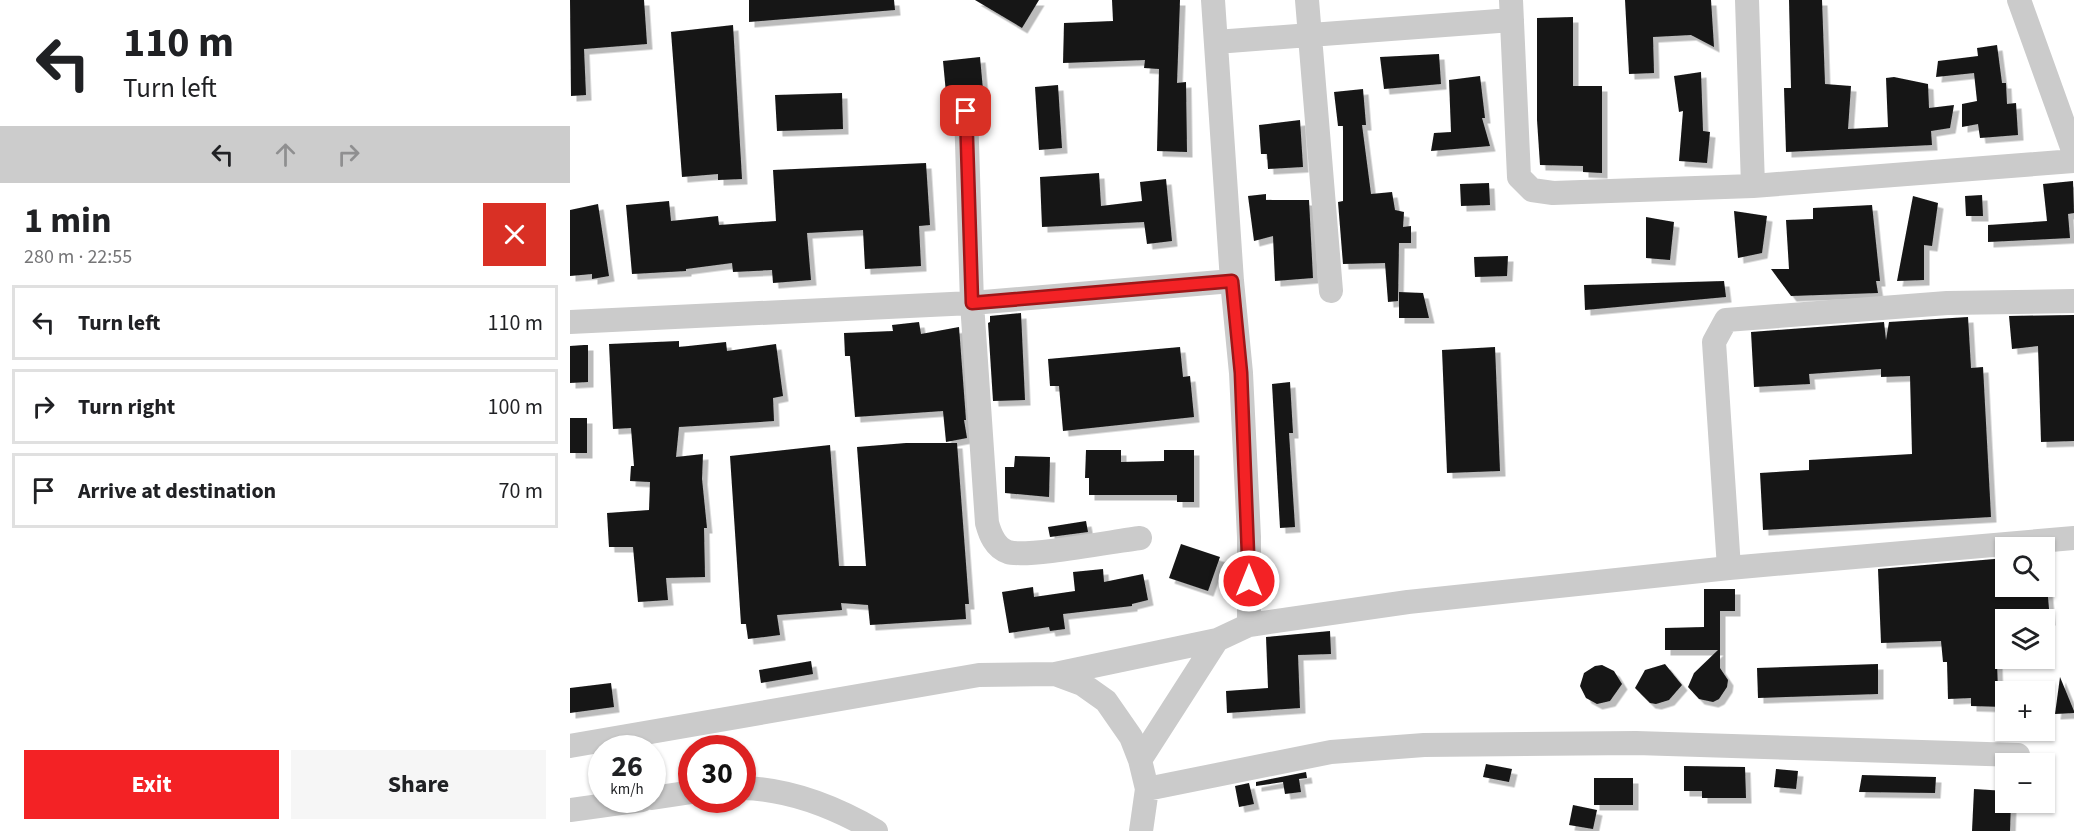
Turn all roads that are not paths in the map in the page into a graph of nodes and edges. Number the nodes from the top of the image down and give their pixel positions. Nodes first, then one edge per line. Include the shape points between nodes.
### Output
1 (1213, 0) edge
2 (1307, 0) edge
3 (1747, 0) edge
4 (2019, 0) edge
5 (1511, 10) edge
6 (1309, 37) junction
7 (1216, 42) junction
8 (966, 111) dead end
9 (2074, 153) edge
10 (2074, 161) edge
11 (1753, 186) junction
12 (1232, 281) junction
13 (1331, 291) dead end
14 (2074, 302) edge
15 (972, 303) junction
16 (570, 322) edge
17 (1140, 538) dead end
18 (2074, 538) edge
19 (1729, 568) junction
20 (1249, 625) junction
21 (1217, 640) junction
22 (1055, 674) junction
23 (570, 746) edge
24 (1995, 753) edge
25 (1140, 760) junction
26 (756, 789) edge
27 (1147, 789) junction
28 (588, 808) edge
29 (570, 810) edge
30 (876, 831) edge
31 (1141, 831) edge

1 - 7 street
2 - 6 street
3 - 11 street
4 - 9 street
5 - 6 street
5 - 11 street via 1519,177 1532,190 1553,193
6 - 7 street
6 - 13 street
7 - 12 street
8 - 15 street
10 - 11 street
12 - 15 street
12 - 20 street via 1241,373
14 - 19 street via 1947,303 1726,320 1713,342
15 - 16 street
15 - 17 street via 987,523 992,539 1007,552 1027,553
18 - 19 street
19 - 20 street via 1408,602
20 - 21 street
21 - 22 street
21 - 25 street
22 - 23 street via 979,675
22 - 25 street via 1082,684 1106,701 1131,737
24 - 27 street via 1636,743 1424,745 1331,752
25 - 27 street
26 - 30 street via 830,806
27 - 31 street
28 - 29 street

